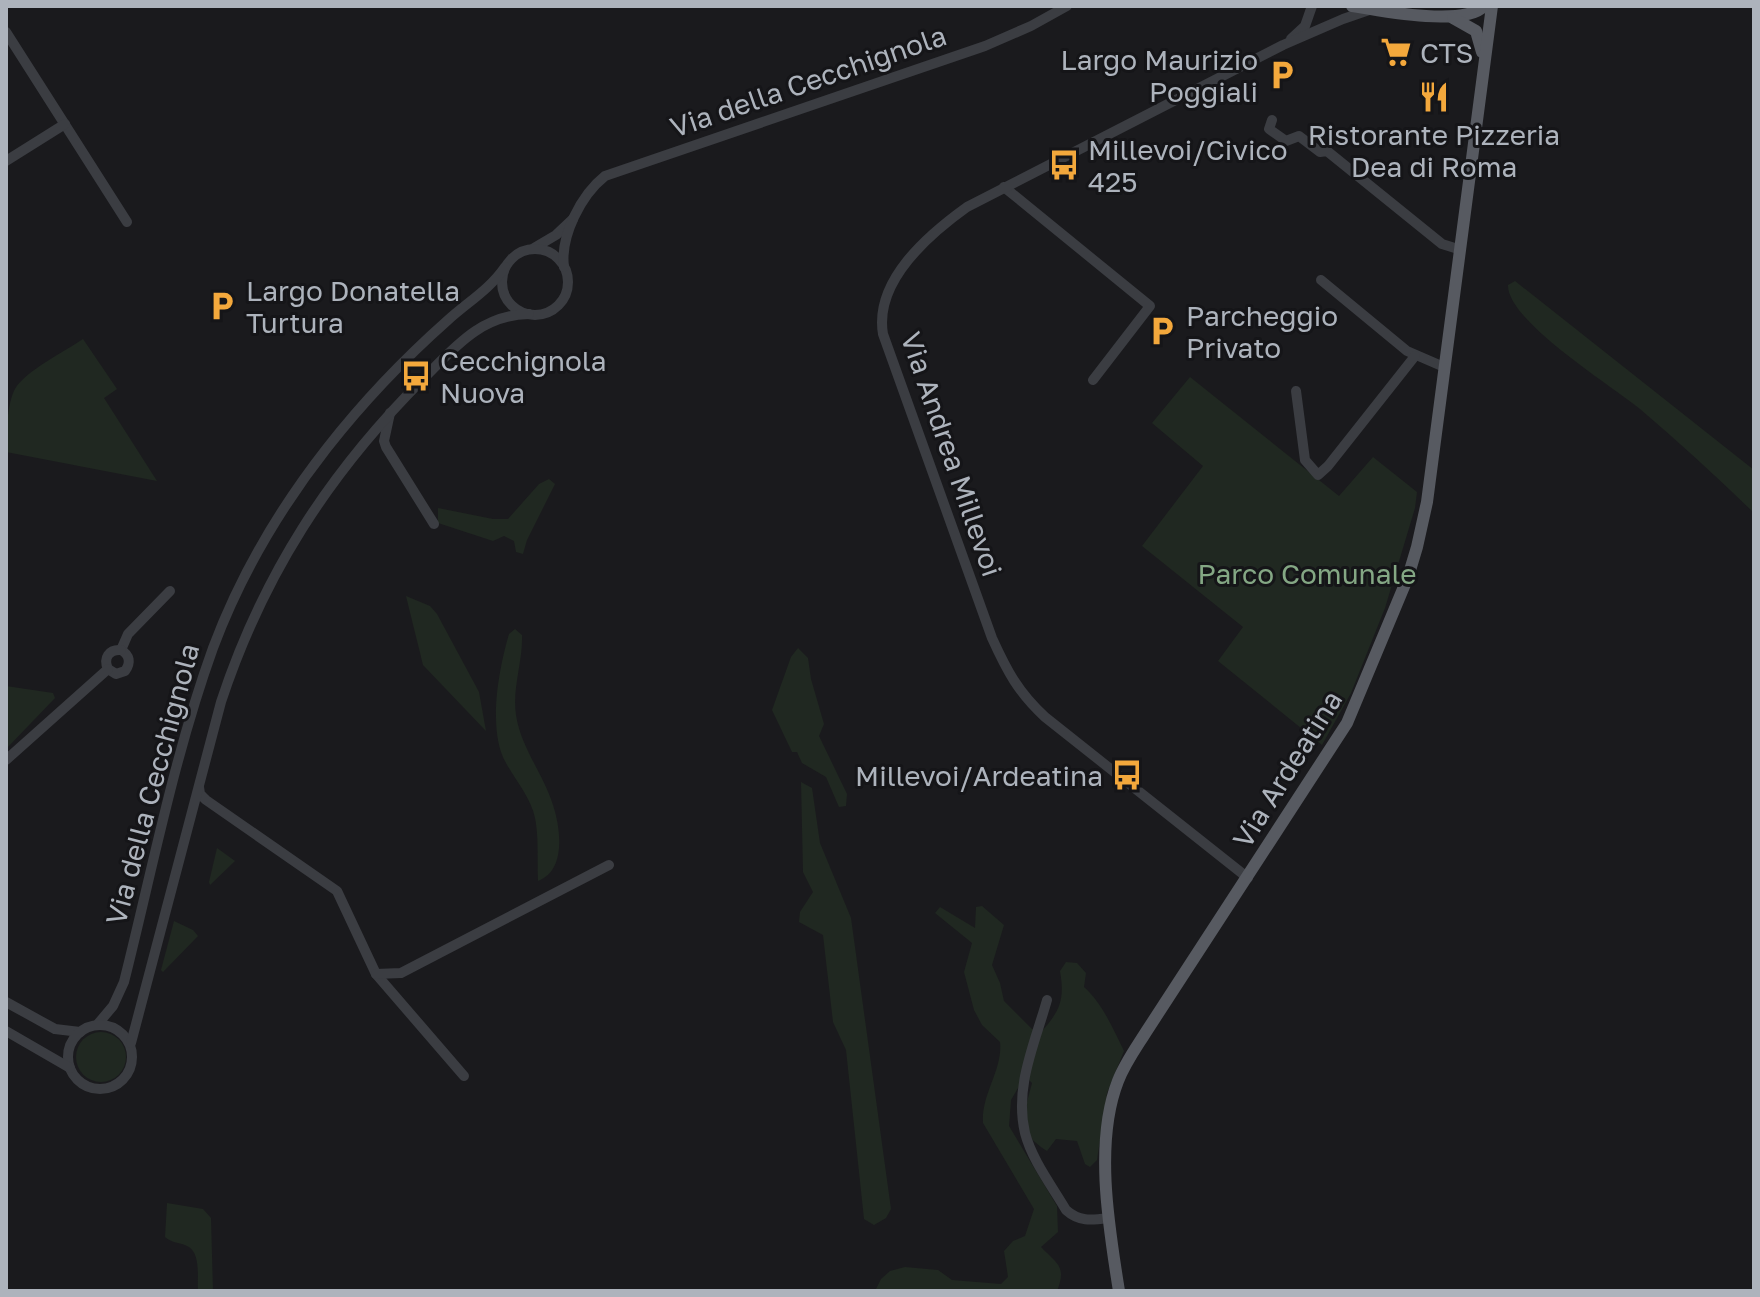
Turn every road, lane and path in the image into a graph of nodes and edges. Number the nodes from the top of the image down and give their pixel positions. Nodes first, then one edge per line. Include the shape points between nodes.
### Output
1 (1067, 6) edge
2 (1312, 6) edge
3 (1352, 6) edge
4 (1484, 6) edge
5 (1492, 6) edge
6 (1372, 9) junction
7 (1453, 18) junction
8 (6, 32) edge
9 (1283, 45) junction
10 (1483, 60) junction
11 (1272, 120) dead end
12 (65, 124) junction
13 (6, 161) edge
14 (1004, 187) junction
15 (577, 215) junction
16 (127, 222) dead end
17 (532, 249) junction
18 (1458, 249) junction
19 (505, 267) junction
20 (564, 267) junction
21 (1321, 280) dead end
22 (529, 314) junction
23 (1415, 356) junction
24 (1444, 367) junction
25 (1093, 380) dead end
26 (1296, 391) dead end
27 (390, 412) junction
28 (386, 447) junction
29 (356, 451) junction
30 (434, 524) dead end
31 (170, 591) dead end
32 (121, 650) junction
33 (108, 669) junction
34 (6, 760) edge
35 (199, 783) junction
36 (222, 811) junction
37 (191, 814) junction
38 (609, 865) dead end
39 (1248, 878) junction
40 (376, 974) junction
41 (1047, 1000) dead end
42 (6, 1002) edge
43 (97, 1025) junction
44 (6, 1031) edge
45 (80, 1032) junction
46 (131, 1043) junction
47 (70, 1068) junction
48 (464, 1076) dead end
49 (1109, 1218) junction
50 (1119, 1291) edge

1 - 15 street, Via della Cecchignola via 985,46 614,172 597,183
2 - 9 street via 1303,29
3 - 6 main road
4 - 7 main road via 1472,15
5 - 10 main road, Via Ardeatina
6 - 7 main road, Via Andrea Millevoi
6 - 9 street, Via Andrea Millevoi
7 - 10 main road via 1477,33
8 - 12 street
9 - 14 street, Via Andrea Millevoi
10 - 18 main road, Via Ardeatina
11 - 18 street via 1269,129 1279,138 1299,136 1320,152 1327,151 1445,247
12 - 13 street
12 - 16 street
14 - 25 street via 1150,306
14 - 39 street, Via Andrea Millevoi via 937,229 907,263 881,311 889,353 1010,678 1045,717
15 - 17 street, Via della Cecchignola
15 - 20 street, Via della Cecchignola
17 - 19 street
17 - 20 street via 548,251
18 - 24 main road, Via Ardeatina
19 - 22 street via 502,280 508,301
19 - 43 street, Via della Cecchignola via 350,420 258,552 202,680 124,982
20 - 22 street via 568,284 559,304
21 - 23 street
22 - 27 street, Via della Cecchignola via 508,314 476,329
23 - 24 street
23 - 26 street via 1318,475 1305,460
24 - 39 main road, Via Ardeatina via 1424,516 1400,599 1347,723
27 - 28 street
27 - 29 street, Via della Cecchignola
28 - 29 street via 373,444
28 - 30 street
29 - 35 street, Via della Cecchignola via 311,512 266,589 235,658
31 - 32 street via 131,631
32 - 33 street via 107,655
32 - 33 street via 128,667 116,674
33 - 34 street
35 - 36 street via 200,794
35 - 37 street, Via della Cecchignola
36 - 37 street via 204,806
36 - 40 street via 337,891
37 - 46 street, Via della Cecchignola
38 - 40 street via 401,973
39 - 49 main road, Via Ardeatina via 1118,1079 1106,1153
40 - 48 street
41 - 49 street via 1025,1072 1025,1132 1066,1210 1082,1219
42 - 45 street via 55,1029
43 - 45 street
43 - 46 street via 112,1026
44 - 47 street
45 - 47 street via 68,1053
46 - 47 street via 130,1070 112,1086 87,1085
49 - 50 main road, Via Ardeatina

